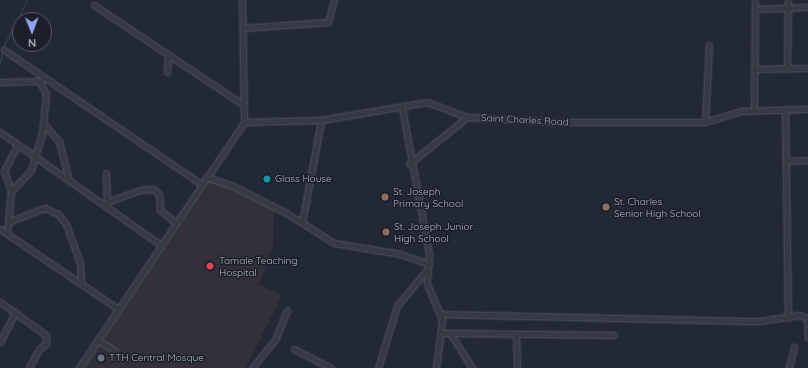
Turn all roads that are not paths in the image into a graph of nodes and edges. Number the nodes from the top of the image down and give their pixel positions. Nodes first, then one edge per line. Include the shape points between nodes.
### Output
1 (242, 0) edge
2 (334, 0) edge
3 (755, 0) edge
4 (788, 0) edge
5 (94, 5) dead end
6 (788, 8) junction
7 (808, 8) edge
8 (755, 9) junction
9 (243, 28) junction
10 (709, 45) dead end
11 (4, 50) dead end
12 (168, 56) junction
13 (756, 68) junction
14 (808, 68) edge
15 (787, 69) junction
16 (167, 72) dead end
17 (48, 80) junction
18 (39, 81) junction
19 (0, 82) edge
20 (242, 104) junction
21 (402, 108) junction
22 (785, 109) junction
23 (808, 109) edge
24 (754, 110) junction
25 (467, 117) junction
26 (321, 120) junction
27 (244, 122) junction
28 (705, 122) junction
29 (44, 124) junction
30 (0, 132) edge
31 (17, 145) junction
32 (35, 158) junction
33 (808, 160) edge
34 (788, 161) junction
35 (409, 164) junction
36 (106, 173) dead end
37 (206, 177) junction
38 (69, 181) junction
39 (201, 184) junction
40 (11, 191) junction
41 (107, 205) junction
42 (8, 222) junction
43 (175, 222) junction
44 (302, 223) junction
45 (0, 229) edge
46 (7, 233) junction
47 (161, 245) junction
48 (429, 264) junction
49 (426, 270) junction
50 (80, 282) junction
51 (0, 302) edge
52 (118, 309) junction
53 (287, 310) dead end
54 (15, 312) junction
55 (441, 314) junction
56 (788, 318) junction
57 (442, 333) junction
58 (450, 333) junction
59 (516, 336) junction
60 (614, 336) dead end
61 (808, 338) edge
62 (98, 340) junction
63 (0, 342) edge
64 (794, 346) dead end
65 (294, 349) dead end
66 (115, 352) dead end
67 (29, 368) edge
68 (79, 368) edge
69 (252, 368) edge
70 (331, 368) edge
71 (378, 368) edge
72 (436, 368) edge
73 (472, 368) edge
74 (517, 368) edge
75 (789, 368) edge

1 - 9 street
2 - 9 street via 328,22
3 - 8 street
4 - 6 street
5 - 12 street
6 - 7 street
6 - 8 street
6 - 15 street
8 - 13 street
9 - 20 street
10 - 28 street
11 - 17 street
12 - 16 street
12 - 20 street
13 - 15 street
13 - 24 street
14 - 15 street
17 - 18 street
17 - 39 street
18 - 19 street
18 - 29 street via 46,94
20 - 27 street
21 - 25 street, Saint Charles Road via 433,102
21 - 26 street, Saint Charles Road
21 - 35 street
22 - 23 street, Saint Charles Road
22 - 24 street, Saint Charles Road
22 - 34 street
24 - 28 street, Saint Charles Road
25 - 28 street, Saint Charles Road via 555,122
25 - 35 street
26 - 27 street, Saint Charles Road
26 - 44 street
27 - 37 street
29 - 32 street
29 - 38 street via 59,141
30 - 31 street
31 - 32 street
31 - 40 street via 4,172
32 - 38 street
32 - 40 street via 27,176
33 - 34 street
34 - 56 street
35 - 48 street via 423,215
36 - 41 street
37 - 39 street
37 - 44 street via 233,186
38 - 41 street
39 - 43 street
40 - 42 street
41 - 43 street via 140,190 153,189 159,194 160,210
41 - 47 street
42 - 46 street
42 - 50 street via 45,208 58,214 66,224 80,263
43 - 47 street
44 - 48 street via 334,244 400,254
45 - 46 street
46 - 50 street
47 - 52 street
48 - 49 street
49 - 55 street via 429,291
49 - 71 street via 397,306
50 - 52 street
51 - 54 street
52 - 62 street
53 - 69 street via 274,340
54 - 63 street
54 - 67 street via 46,337
55 - 56 street via 759,321
55 - 57 street
56 - 61 street via 800,315 807,318
57 - 58 street
57 - 72 street
58 - 59 street
58 - 73 street
59 - 60 street
59 - 74 street
62 - 66 street
62 - 68 street
64 - 75 street
65 - 70 street

